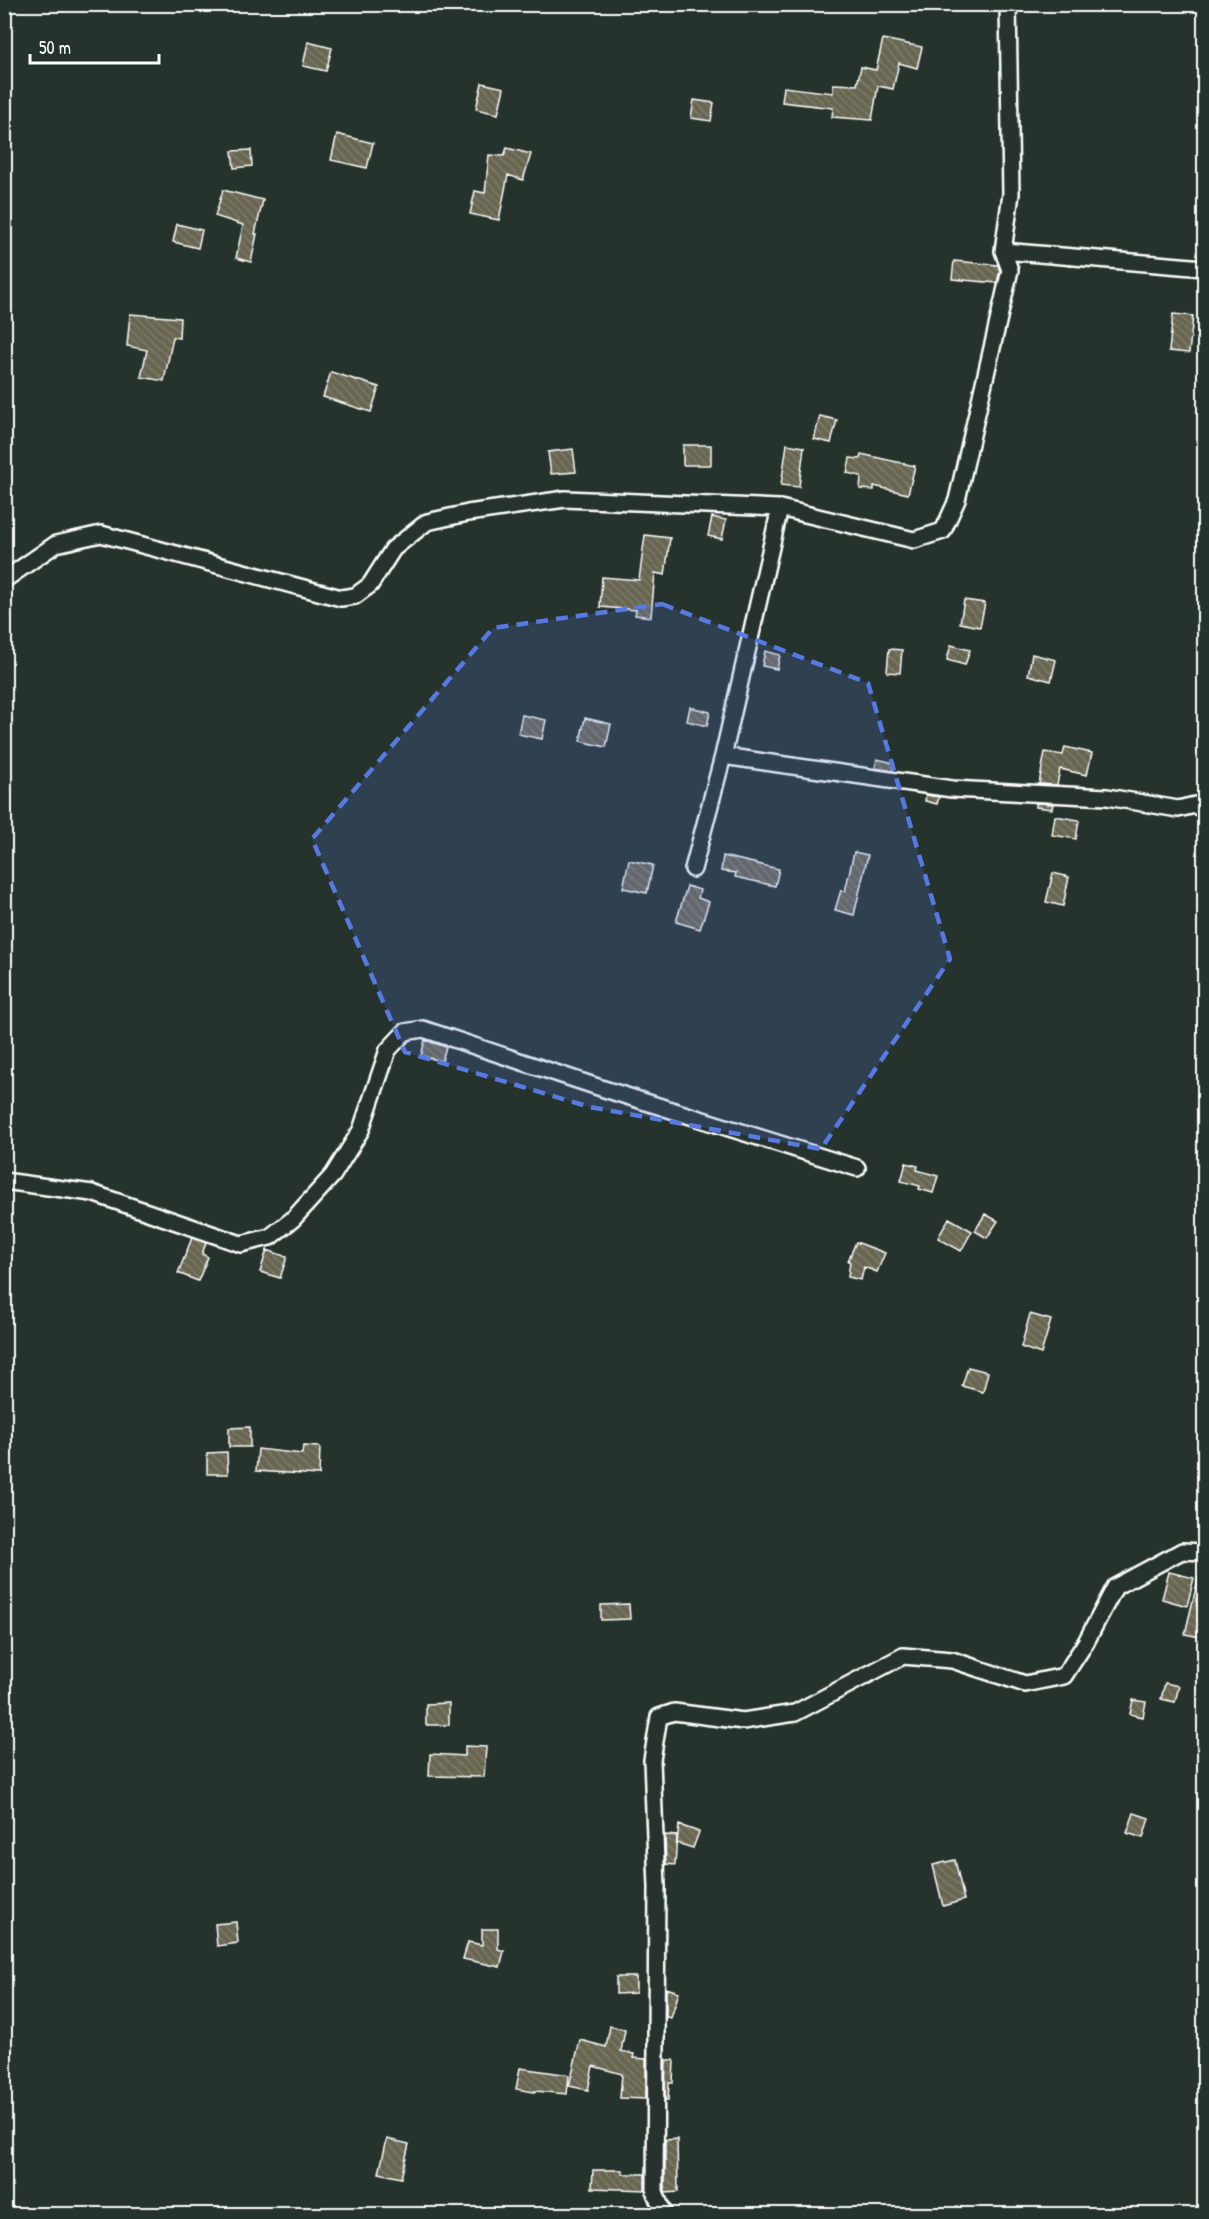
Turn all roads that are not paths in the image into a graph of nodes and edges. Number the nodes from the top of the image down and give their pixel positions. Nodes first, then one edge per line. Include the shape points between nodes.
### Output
1 (1008, 4) edge
2 (1004, 251) junction
3 (1204, 268) edge
4 (780, 508) junction
5 (4, 580) edge
6 (723, 756) junction
7 (1204, 810) edge
8 (693, 869) dead end
9 (857, 1168) dead end
10 (4, 1181) edge
11 (1204, 1552) edge
12 (664, 2214) edge

1 - 2 street via 1011,194
2 - 3 street
2 - 4 street via 1010,270 957,500 943,531 914,540
4 - 5 street via 565,499 468,513 427,522 393,549 370,585 355,596 342,598 101,534 56,544
4 - 6 street
6 - 7 street via 952,789 1107,797 1178,809 1195,805
6 - 8 street
9 - 10 street via 423,1029 405,1032 388,1050 361,1130 333,1175 293,1219 270,1237 241,1244 92,1193
11 - 12 street via 1182,1551 1115,1587 1064,1676 1025,1684 952,1660 903,1656 795,1713 743,1721 674,1712 659,1717 652,1760 657,1887 655,2193

